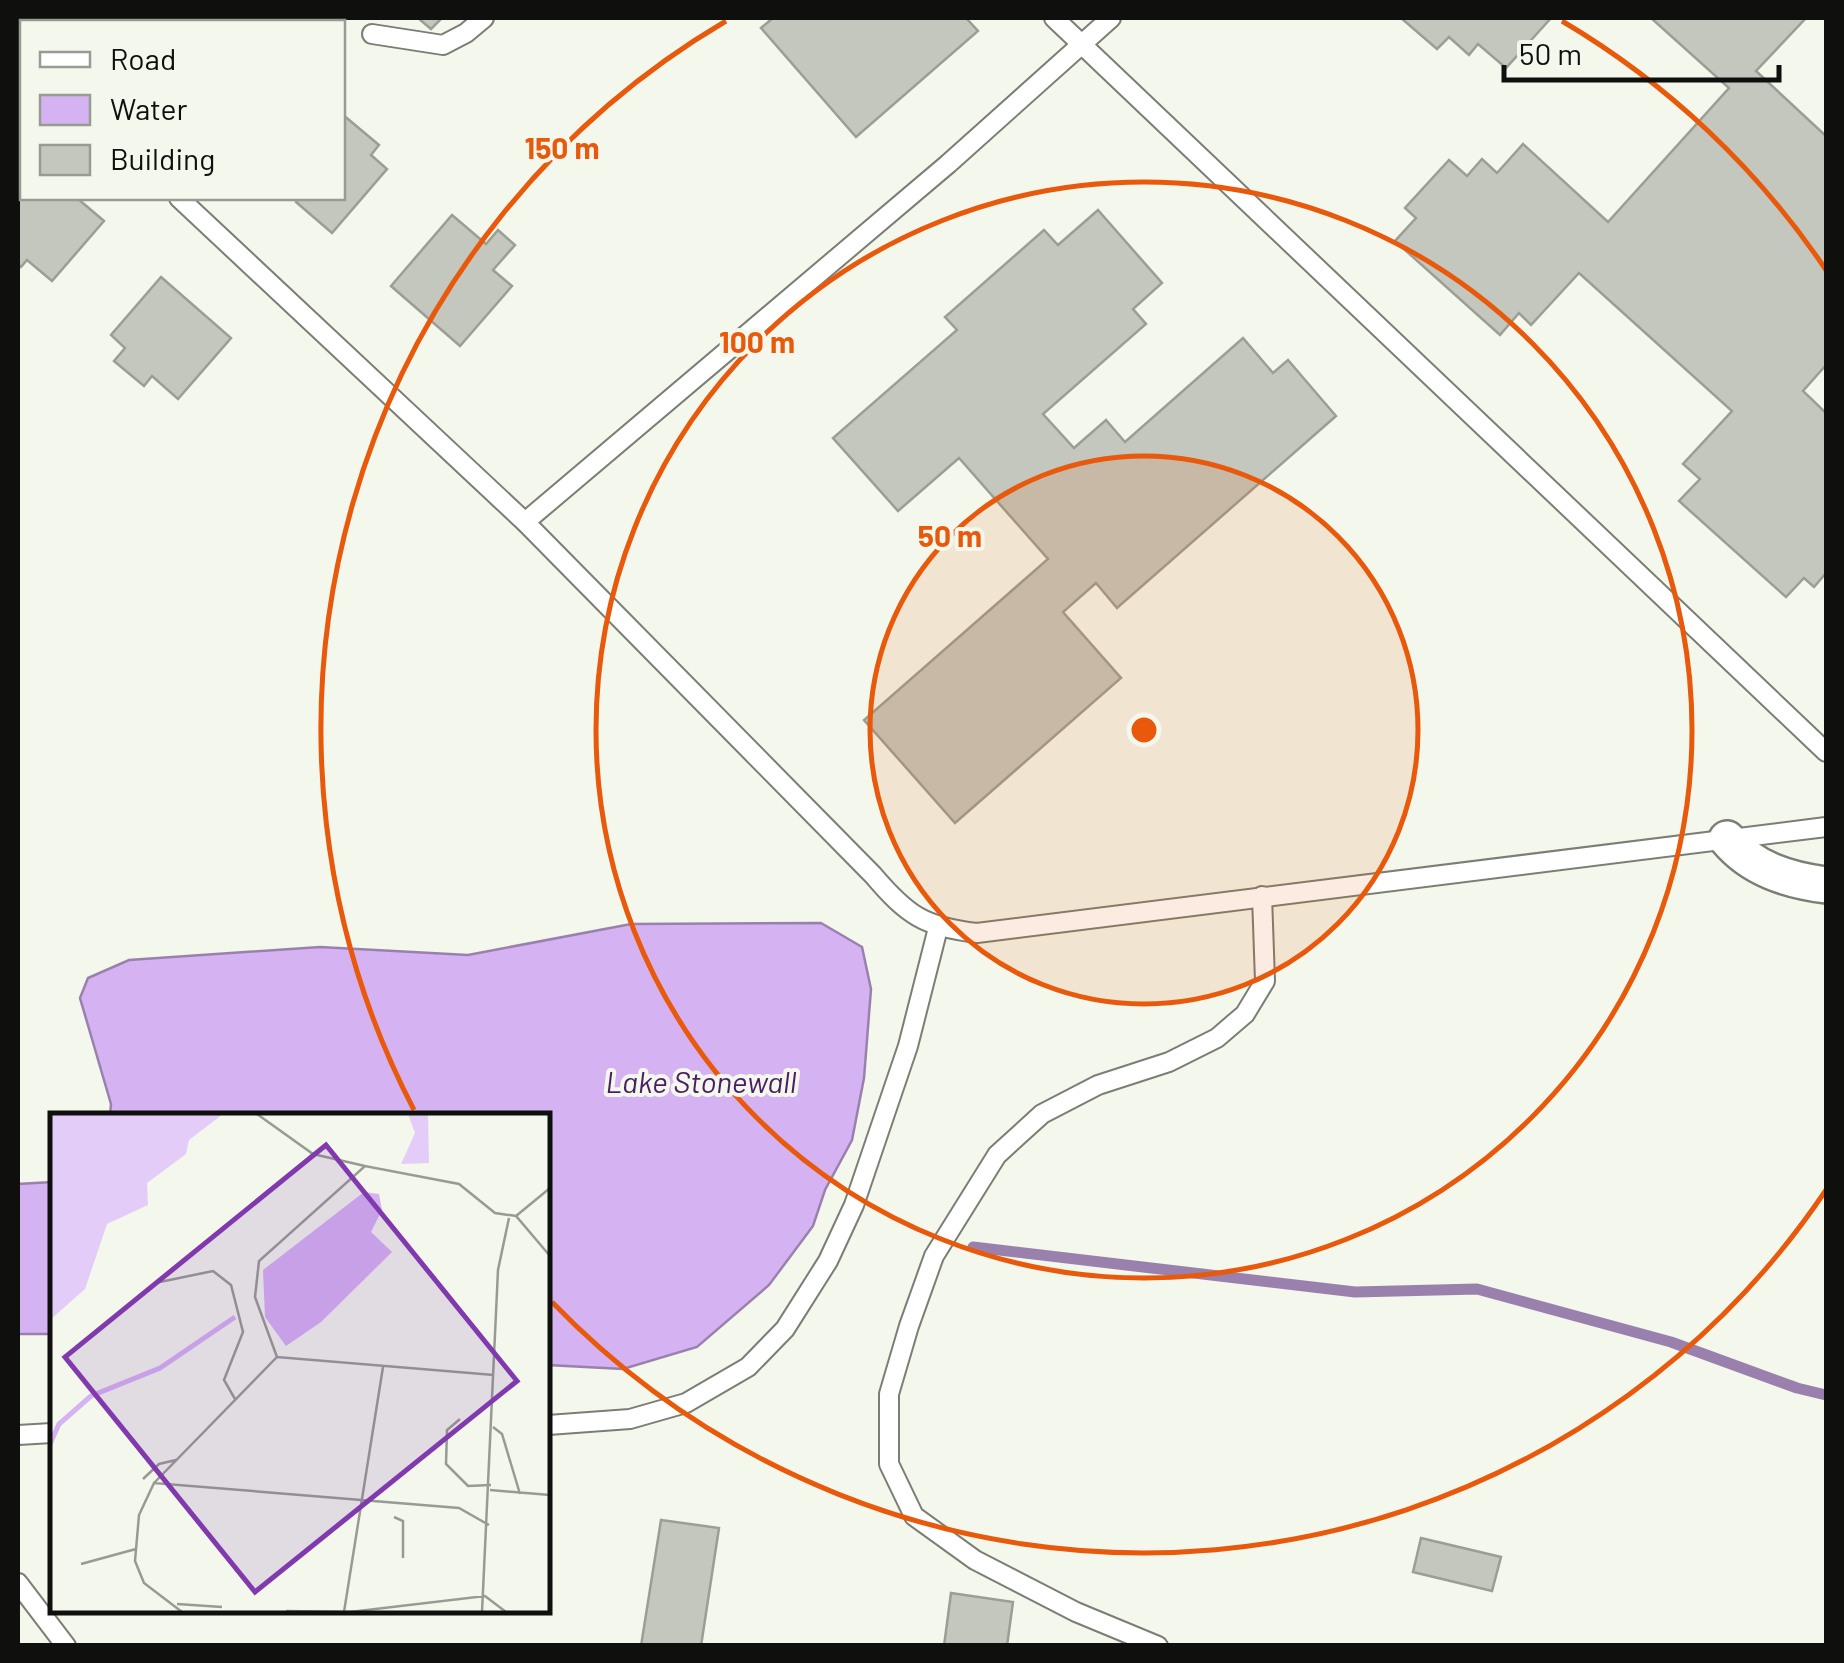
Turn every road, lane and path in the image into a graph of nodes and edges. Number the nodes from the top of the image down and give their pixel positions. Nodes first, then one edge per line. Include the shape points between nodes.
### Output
1 (484, 18) edge
2 (1054, 18) edge
3 (1112, 18) edge
4 (372, 34) dead end
5 (1082, 44) junction
6 (182, 200) edge
7 (524, 522) junction
8 (1826, 752) edge
9 (1826, 827) edge
10 (1727, 839) junction
11 (1826, 885) edge
12 (1262, 896) junction
13 (938, 928) junction
14 (550, 1425) edge
15 (50, 1433) edge
16 (18, 1435) edge
17 (18, 1582) edge
18 (66, 1646) edge
19 (1158, 1646) edge

1 - 4 lane via 443,45
2 - 5 lane
3 - 5 lane
5 - 7 lane
5 - 8 lane
6 - 7 lane
7 - 13 lane via 898,904
9 - 10 lane
10 - 11 street via 1762,868
10 - 12 lane
12 - 13 lane via 976,933
12 - 19 lane via 1265,981 1245,1014 1217,1038 1042,1114 997,1155 934,1256 889,1394 889,1464 914,1516 976,1560
13 - 14 lane via 908,1046 854,1204 785,1329 748,1367 686,1403 630,1419
15 - 16 lane
17 - 18 lane

